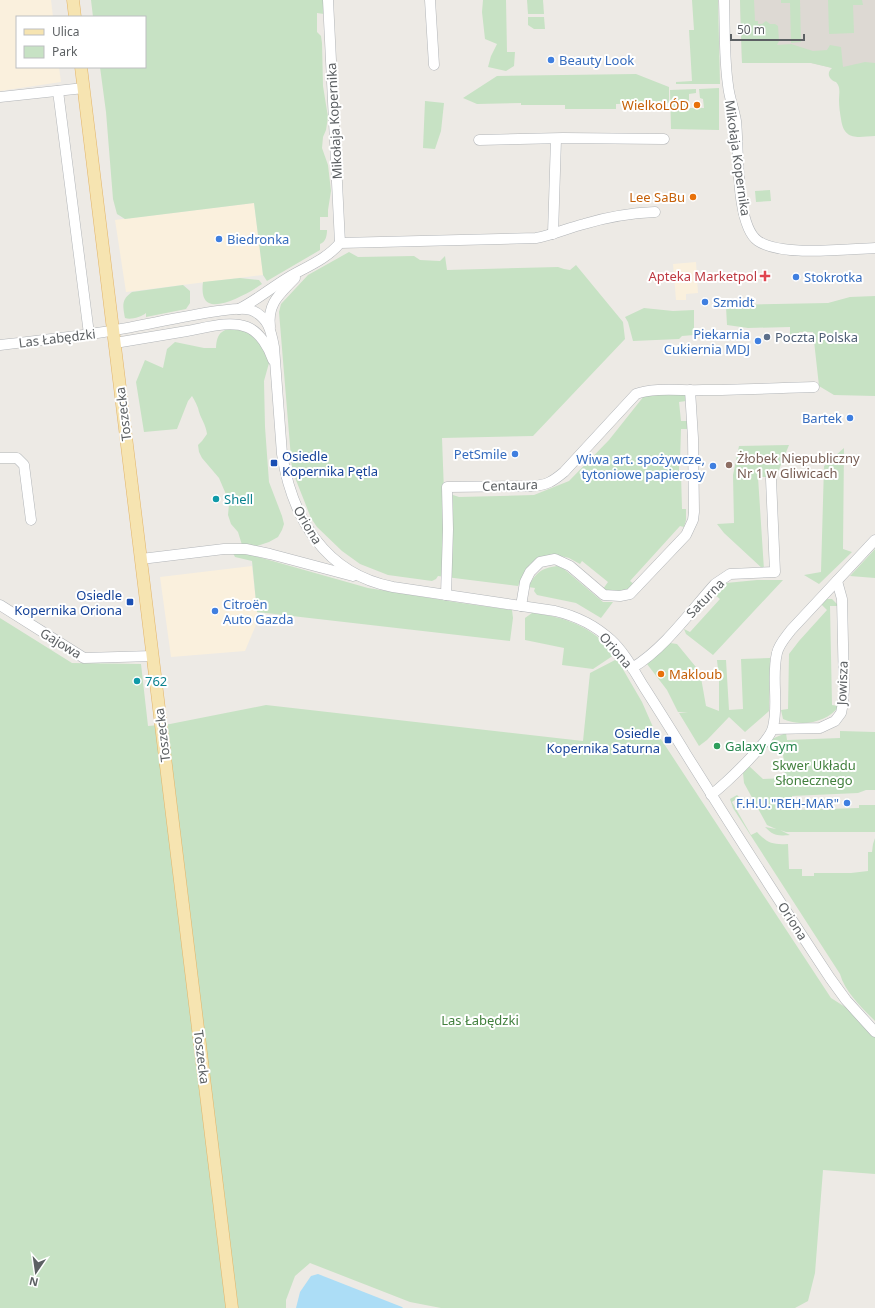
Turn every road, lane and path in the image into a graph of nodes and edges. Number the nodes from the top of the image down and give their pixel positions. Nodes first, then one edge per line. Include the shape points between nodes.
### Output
1 (73, 0) edge
2 (328, 0) edge
3 (430, 0) edge
4 (724, 0) edge
5 (75, 16) edge
6 (434, 65) dead end
7 (81, 68) edge
8 (84, 88) junction
9 (58, 91) junction
10 (0, 97) edge
11 (556, 139) junction
12 (664, 139) dead end
13 (479, 140) dead end
14 (655, 212) dead end
15 (553, 234) junction
16 (340, 243) junction
17 (875, 248) edge
18 (302, 270) junction
19 (256, 300) junction
20 (272, 306) junction
21 (240, 309) junction
22 (250, 310) junction
23 (202, 314) junction
24 (262, 317) junction
25 (253, 324) junction
26 (241, 326) junction
27 (208, 327) junction
28 (113, 330) junction
29 (271, 330) junction
30 (89, 334) junction
31 (259, 335) junction
32 (115, 343) junction
33 (0, 345) edge
34 (275, 368) junction
35 (814, 387) dead end
36 (690, 390) junction
37 (0, 458) edge
38 (771, 479) dead end
39 (31, 520) dead end
40 (875, 540) edge
41 (141, 560) junction
42 (366, 580) junction
43 (837, 580) junction
44 (446, 595) junction
45 (0, 605) edge
46 (521, 606) junction
47 (153, 656) junction
48 (632, 668) junction
49 (773, 729) junction
50 (711, 795) junction
51 (875, 1032) edge
52 (232, 1308) edge

1 - 5 main road
2 - 16 street, Mikołaja Kopernika
3 - 6 street
4 - 17 street, Mikołaja Kopernika via 728,86 736,120 742,208 752,235 766,245 789,250
7 - 8 main road, Toszecka
8 - 9 street
8 - 28 main road, Toszecka
9 - 10 street
9 - 30 street
11 - 12 street
11 - 13 street
11 - 15 street
14 - 15 street via 601,219
15 - 16 street via 536,238
16 - 18 street via 334,251
18 - 19 street
18 - 20 street
19 - 21 street
19 - 22 street
20 - 24 street
20 - 29 street via 269,317
21 - 22 street, Oriona
21 - 23 street, Oriona
22 - 24 street, Oriona
22 - 25 street, Oriona
23 - 27 street
23 - 28 street, Oriona
24 - 25 street
24 - 29 street, Oriona
25 - 26 street
25 - 31 street, Oriona
26 - 27 street
26 - 31 street
27 - 32 street
28 - 30 street, Las Łabędzki
28 - 32 main road, Toszecka
29 - 34 street, Oriona
30 - 33 street, Las Łabędzki
31 - 34 street, Oriona via 271,354
32 - 41 main road, Toszecka
34 - 42 street, Oriona via 282,454 294,502 307,528 320,546 340,564
35 - 36 street, Centaura
36 - 44 street, Centaura via 636,394 552,482 532,486 447,487
36 - 46 street via 694,512 686,535 630,594 620,596 604,594 570,566 555,559 540,562 527,576
37 - 39 street via 17,458 24,465
38 - 48 street, Saturna via 774,572 730,574 723,578 672,633 642,662
40 - 43 street
41 - 42 street via 224,549 246,549
41 - 47 main road, Toszecka
42 - 44 street, Oriona
43 - 49 street via 780,644 775,662
43 - 49 street, Jowisza via 842,599 844,688 841,713 835,721 820,728
44 - 46 street, Oriona
45 - 47 street, Gajowa via 84,658
46 - 48 street, Oriona via 559,612 586,622 611,641
47 - 52 main road, Toszecka
48 - 50 street, Oriona
49 - 50 street via 751,757
50 - 51 street, Oriona via 830,978

